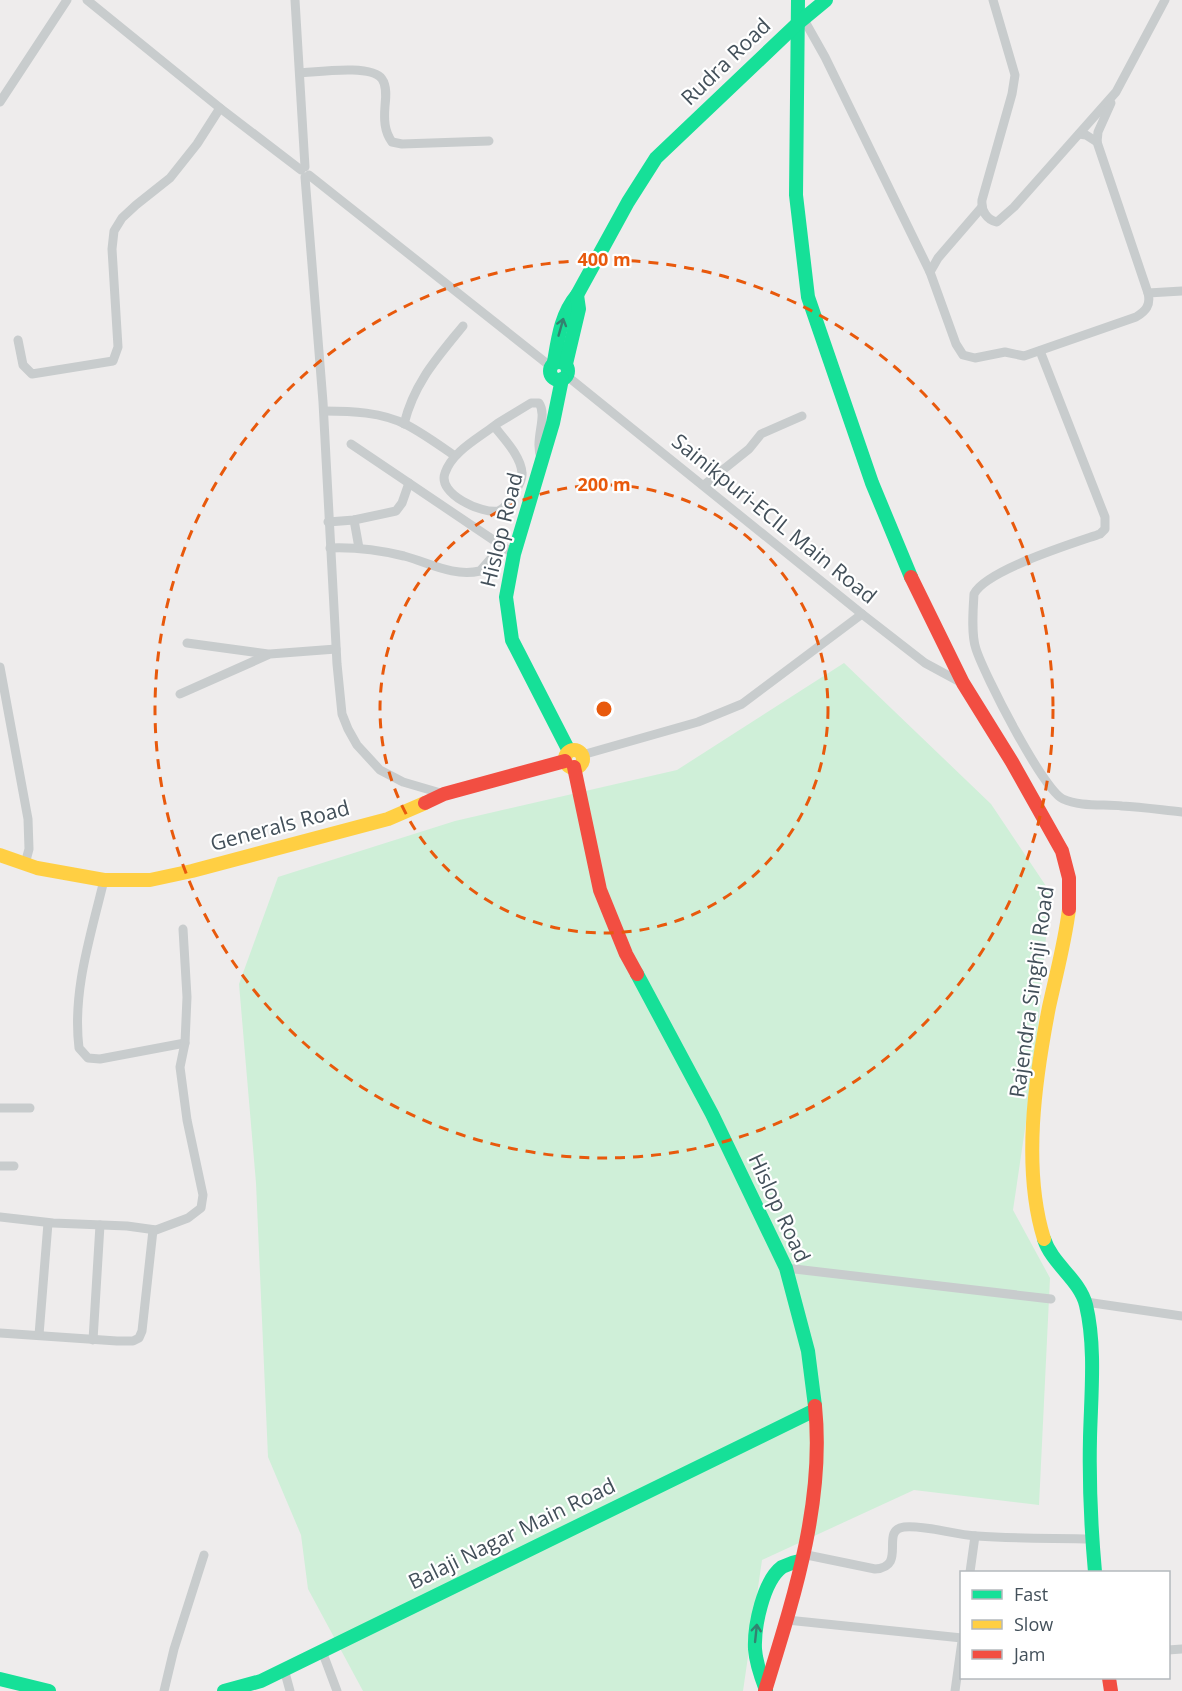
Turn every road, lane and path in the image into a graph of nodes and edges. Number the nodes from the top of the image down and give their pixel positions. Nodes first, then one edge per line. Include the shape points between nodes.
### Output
1 (67, 0) edge
2 (295, 0) edge
3 (798, 0) edge
4 (826, 0) edge
5 (993, 0) edge
6 (1165, 0) edge
7 (89, 1) edge
8 (800, 21) junction
9 (300, 73) junction
10 (1116, 92) junction
11 (0, 102) edge
12 (220, 108) junction
13 (1079, 134) junction
14 (489, 141) dead end
15 (1097, 142) junction
16 (305, 172) junction
17 (982, 207) junction
18 (930, 272) junction
19 (1182, 291) edge
20 (1148, 293) junction
21 (578, 295) joint
22 (463, 326) dead end
23 (18, 340) dead end
24 (1040, 351) junction
25 (559, 371) junction
26 (324, 411) junction
27 (802, 416) dead end
28 (404, 424) junction
29 (494, 426) junction
30 (351, 444) dead end
31 (455, 456) junction
32 (541, 459) junction
33 (409, 483) junction
34 (704, 485) junction
35 (354, 520) junction
36 (328, 522) junction
37 (502, 546) junction
38 (330, 548) junction
39 (359, 548) junction
40 (514, 554) junction
41 (862, 614) junction
42 (187, 643) dead end
43 (336, 649) junction
44 (270, 654) junction
45 (0, 667) edge
46 (963, 683) junction
47 (180, 694) dead end
48 (573, 759) junction
49 (444, 794) junction
50 (1182, 812) edge
51 (0, 855) edge
52 (25, 864) junction
53 (104, 880) junction
54 (183, 929) dead end
55 (185, 1043) junction
56 (0, 1108) edge
57 (30, 1108) dead end
58 (0, 1166) edge
59 (14, 1166) dead end
60 (0, 1217) edge
61 (48, 1223) junction
62 (100, 1225) junction
63 (153, 1230) junction
64 (786, 1268) junction
65 (1051, 1299) dead end
66 (1086, 1302) junction
67 (1182, 1316) edge
68 (0, 1333) edge
69 (39, 1335) junction
70 (93, 1340) junction
71 (815, 1410) junction
72 (975, 1536) junction
73 (1092, 1539) junction
74 (204, 1555) dead end
75 (801, 1558) junction
76 (970, 1571) edge
77 (1095, 1571) edge
78 (788, 1620) junction
79 (960, 1639) edge
80 (322, 1651) junction
81 (960, 1654) edge
82 (284, 1669) junction
83 (6, 1684) edge
84 (49, 1691) edge
85 (164, 1691) edge
86 (224, 1691) edge
87 (290, 1691) edge
88 (337, 1691) edge
89 (768, 1691) edge
90 (955, 1691) edge

1 - 11 street
2 - 9 street
3 - 8 street, Rajendra Singhji Road
4 - 8 street, Rudra Road
5 - 17 street via 1015,75
6 - 10 street
7 - 12 street, Sainikpuri-ECIL Main Road
8 - 18 street via 825,57
8 - 21 street, Rudra Road via 656,158
8 - 46 street, Rajendra Singhji Road via 796,195 808,297 872,483 919,595
9 - 14 street via 357,70 381,76 386,94 385,128 392,142
9 - 16 street
10 - 13 street
10 - 15 street via 1101,122
12 - 16 street, Sainikpuri-ECIL Main Road
12 - 23 street via 170,178 136,205 114,231 118,347 113,361 32,374 23,365
13 - 15 street
13 - 17 street via 1000,221 989,219
15 - 20 street
16 - 25 street, Sainikpuri-ECIL Main Road
16 - 26 street
17 - 18 street
18 - 24 street via 963,355 975,358 1005,352 1024,356
19 - 20 street
20 - 24 street via 1147,309 1136,317
21 - 25 street, Hislop Road via 568,306 559,333
22 - 28 street via 422,379
24 - 50 street via 1105,516 1105,529 1021,563 977,589 973,633 976,650 1038,772 1060,798
25 - 32 street, Hislop Road via 555,417
25 - 34 street, Sainikpuri-ECIL Main Road
26 - 28 street via 366,413
26 - 36 street
27 - 34 street via 761,434 749,449
28 - 31 street
29 - 31 street
29 - 31 street via 514,452 522,475 504,508 482,509 447,489 443,478
29 - 32 street via 531,403 538,403 542,411 537,445
30 - 33 street
32 - 40 street, Hislop Road
33 - 35 street via 396,511
33 - 37 street
34 - 41 street, Sainikpuri-ECIL Main Road
35 - 36 street
35 - 39 street
36 - 38 street
37 - 39 street via 480,571 462,573
37 - 40 street
38 - 39 street
38 - 43 street
40 - 48 street, Hislop Road via 506,597 512,640
41 - 46 street, Sainikpuri-ECIL Main Road via 925,663
41 - 48 street via 742,704 698,722
42 - 44 street
43 - 44 street
43 - 49 street via 342,714 357,745 391,777
44 - 47 street
45 - 52 street via 28,819
46 - 66 street, Rajendra Singhji Road via 1012,762 1067,865 1071,899 1040,1060 1034,1121 1035,1169 1039,1223 1047,1246
48 - 49 street, Generals Road
48 - 64 street, Hislop Road via 600,890 626,954 712,1114
49 - 53 street, Generals Road via 388,819 188,872 150,880
51 - 52 street, Generals Road
52 - 53 street, Generals Road
53 - 55 street via 81,977 79,1048 88,1058 99,1059
54 - 55 street
55 - 63 street via 180,1067 203,1200 196,1214
56 - 57 street
58 - 59 street
60 - 61 street
61 - 62 street
61 - 69 street
62 - 63 street
62 - 70 street
63 - 70 street via 139,1338
64 - 65 street
64 - 71 street, Hislop Road via 808,1351
66 - 67 street
66 - 73 street
68 - 69 street
69 - 70 street
71 - 75 street, Hislop Road via 811,1516
71 - 80 street, Balaji Nagar Main Road
72 - 73 street
72 - 75 street via 901,1527 893,1537 891,1559 884,1568
72 - 76 street
73 - 77 street
74 - 85 street
75 - 78 street, Hislop Road
89 -> 75 street via 755,1647 761,1606 778,1571
78 - 79 street
78 - 89 street, Hislop Road
80 - 82 street, Balaji Nagar Main Road
80 - 88 street
81 - 90 street
82 - 86 street, Balaji Nagar Main Road
82 - 87 street
83 - 84 street

